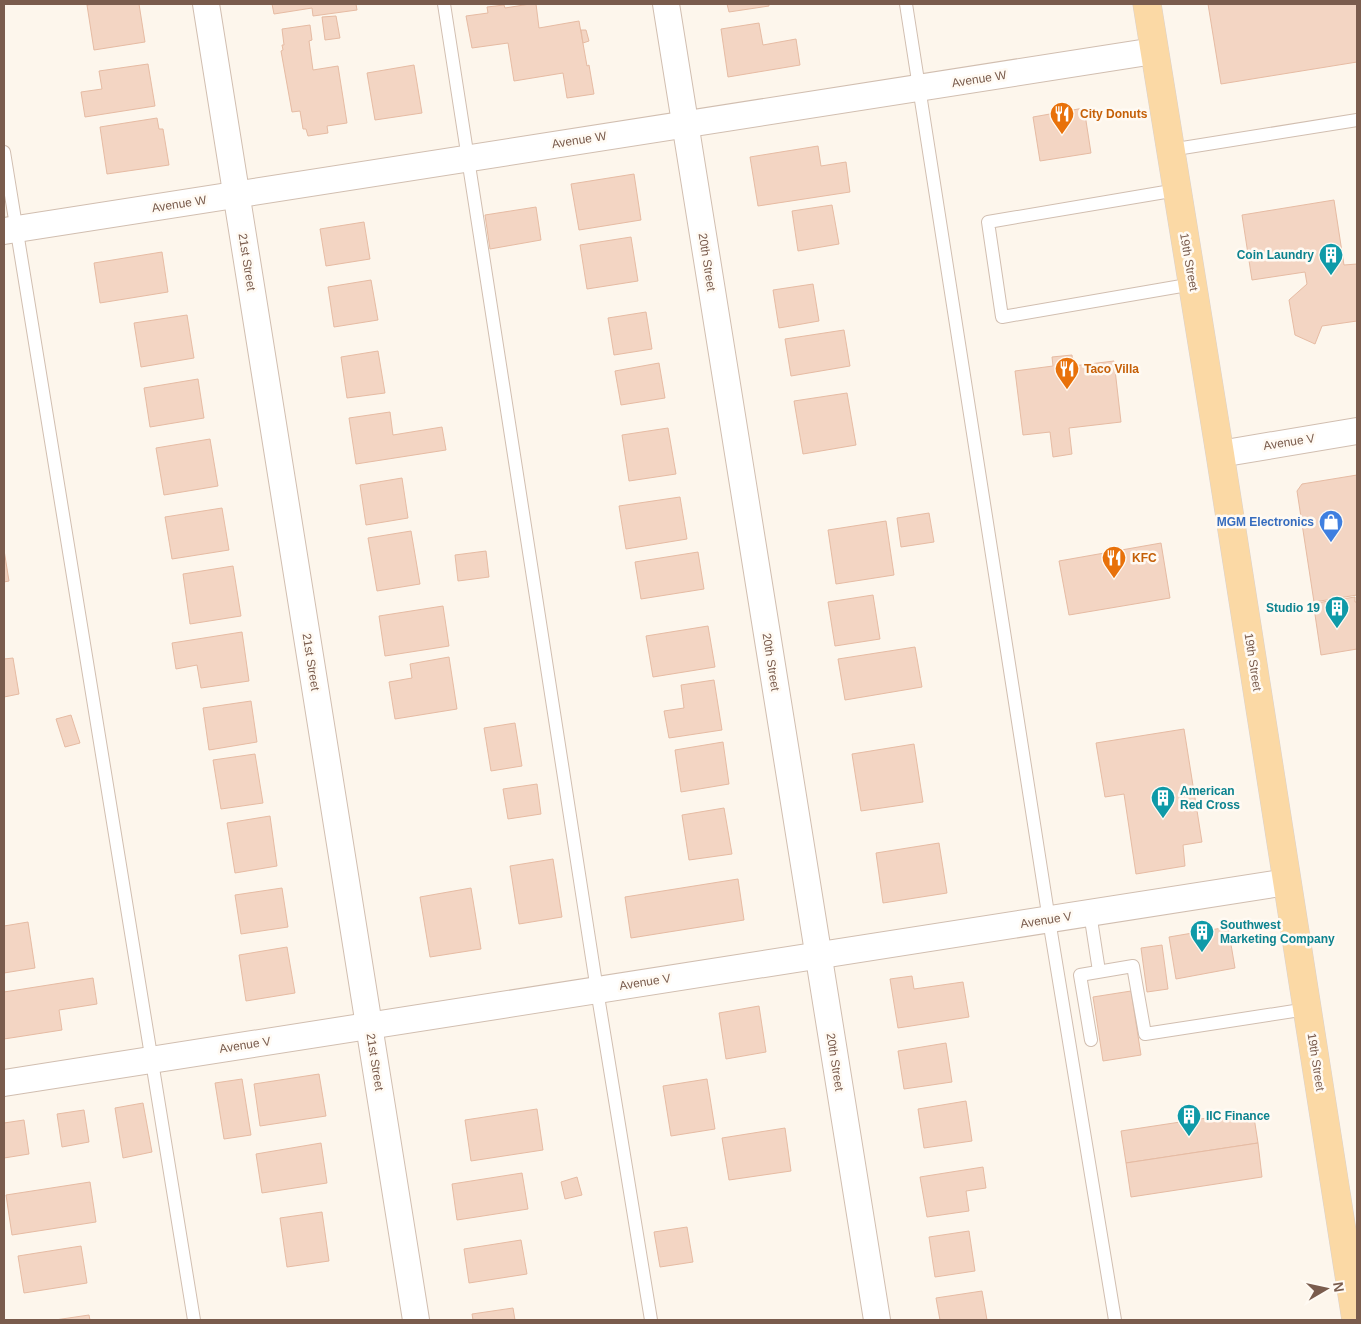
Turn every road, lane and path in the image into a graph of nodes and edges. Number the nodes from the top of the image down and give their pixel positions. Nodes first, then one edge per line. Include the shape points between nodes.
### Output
1 (206, 4) edge
2 (444, 4) edge
3 (666, 4) edge
4 (906, 4) edge
5 (1147, 4) edge
6 (1154, 51) junction
7 (919, 88) junction
8 (1357, 120) edge
9 (685, 124) junction
10 (1170, 150) junction
11 (4, 152) edge
12 (468, 158) junction
13 (1177, 190) junction
14 (236, 195) junction
15 (10, 230) edge
16 (1192, 284) junction
17 (1357, 431) edge
18 (1220, 454) junction
19 (1287, 882) junction
20 (1090, 913) junction
21 (1049, 920) junction
22 (817, 955) junction
23 (1099, 971) junction
24 (597, 990) junction
25 (1307, 1009) junction
26 (369, 1026) junction
27 (1091, 1040) dead end
28 (152, 1060) junction
29 (4, 1083) edge
30 (194, 1320) edge
31 (416, 1320) edge
32 (651, 1320) edge
33 (877, 1320) edge
34 (1115, 1320) edge
35 (1356, 1320) edge

1 - 14 street, 21st Street
2 - 12 lane
3 - 9 street, 20th Street
4 - 7 lane
5 - 6 main road, 19th Street
6 - 7 street, Avenue W
6 - 10 main road, 19th Street
7 - 9 street, Avenue W
7 - 21 lane
8 - 10 lane
9 - 12 street, Avenue W
9 - 22 street, 20th Street
10 - 13 main road, 19th Street
11 - 15 lane
12 - 14 street, Avenue W
12 - 24 lane
13 - 16 main road, 19th Street
13 - 16 lane via 988,222 1002,317
14 - 15 street, Avenue W
14 - 26 street, 21st Street
15 - 28 lane
16 - 18 main road, 19th Street
17 - 18 street, Avenue V
18 - 19 main road, 19th Street
19 - 20 street, Avenue V
19 - 25 main road, 19th Street
20 - 21 street, Avenue V
20 - 23 lane
21 - 22 street, Avenue V
21 - 34 lane
22 - 24 street, Avenue V
22 - 33 street, 20th Street
23 - 25 lane via 1133,966 1145,1034
23 - 27 lane via 1080,975
24 - 26 street, Avenue V
24 - 32 lane
25 - 35 main road, 19th Street
26 - 28 street, Avenue V
26 - 31 street, 21st Street
28 - 29 street, Avenue V
28 - 30 lane

